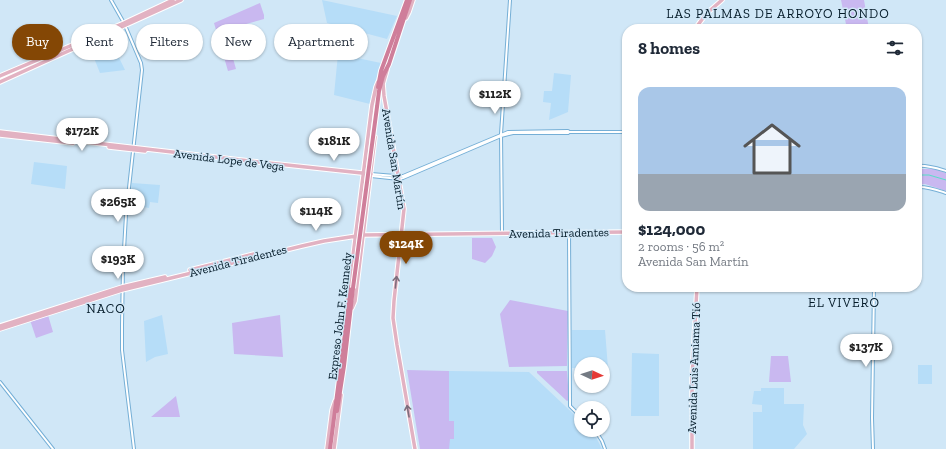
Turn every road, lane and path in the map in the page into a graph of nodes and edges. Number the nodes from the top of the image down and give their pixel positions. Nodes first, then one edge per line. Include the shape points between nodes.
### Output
1 (111, 0) edge
2 (173, 0) edge
3 (181, 0) edge
4 (410, 0) edge
5 (510, 0) edge
6 (722, 0) edge
7 (124, 24) junction
8 (699, 24) edge
9 (128, 33) edge
10 (71, 46) edge
11 (71, 50) edge
12 (389, 64) junction
13 (0, 76) edge
14 (380, 77) junction
15 (0, 82) edge
16 (383, 83) junction
17 (375, 106) junction
18 (622, 132) edge
19 (0, 133) edge
20 (501, 135) junction
21 (134, 148) junction
22 (366, 153) junction
23 (373, 154) junction
24 (922, 166) edge
25 (946, 171) edge
26 (364, 174) junction
27 (371, 175) junction
28 (398, 178) junction
29 (922, 187) edge
30 (946, 193) edge
31 (361, 196) junction
32 (368, 196) junction
33 (358, 214) junction
34 (365, 214) junction
35 (622, 231) edge
36 (569, 232) junction
37 (502, 233) junction
38 (363, 234) junction
39 (402, 234) junction
40 (356, 235) junction
41 (353, 256) junction
42 (360, 257) junction
43 (122, 289) junction
44 (697, 292) edge
45 (874, 292) edge
46 (350, 309) junction
47 (0, 328) edge
48 (0, 382) edge
49 (342, 387) junction
50 (336, 396) junction
51 (574, 410) edge
52 (336, 411) junction
53 (599, 437) edge
54 (53, 449) edge
55 (134, 449) edge
56 (331, 449) edge
57 (415, 449) edge
58 (605, 449) edge
59 (692, 449) edge
60 (873, 449) edge

1 - 7 street
2 - 7 main road
3 - 7 main road
4 - 12 highway, Expreso John F. Kennedy
4 - 14 highway, Expreso John F. Kennedy
5 - 20 street
6 - 8 main road
9 - 21 street via 142,70
10 - 13 main road
11 - 15 main road
12 - 16 main road
12 - 17 highway, Expreso John F. Kennedy
14 - 17 highway, Expreso John F. Kennedy
14 - 22 main road via 372,105
16 - 23 main road
16 - 28 main road, Avenida San Martín
17 - 46 highway, Expreso John F. Kennedy, bridge
18 - 20 street, Avenida Lope de Vega
19 - 21 main road, Avenida Lope de Vega
20 - 28 street, Avenida Lope de Vega
20 - 37 street
21 - 26 main road, Avenida Lope de Vega
21 - 43 street via 126,215
22 - 23 main road via 368,169
22 - 26 main road
23 - 27 main road
24 - 25 street
26 - 27 main road, Avenida Lope de Vega
26 - 31 main road
27 - 28 street, Avenida Lope de Vega
27 - 32 main road
28 - 39 main road, Avenida San Martín via 404,209
29 - 30 street
31 - 32 main road via 363,182 366,180
31 - 33 main road
32 - 34 main road
33 - 34 main road via 360,230
33 - 40 main road
34 - 38 main road
35 - 36 main road, Avenida Tiradentes
36 - 37 main road, Avenida Tiradentes
36 - 51 street via 570,406
37 - 39 main road, Avenida Tiradentes
38 - 39 main road, Avenida Tiradentes
38 - 40 main road, Avenida Tiradentes
38 - 42 main road
57 -> 39 main road, Avenida San Martín via 393,318
40 - 41 main road
40 - 43 main road, Avenida Tiradentes
41 - 42 main road via 358,241
41 - 46 main road via 346,303
42 - 46 main road via 355,301
43 - 47 main road, Avenida Tiradentes
43 - 55 street via 122,350
44 - 59 main road, Avenida Luis Amiama Tió via 692,379
45 - 60 street
46 - 49 highway, Expreso John F. Kennedy
46 - 50 highway, Expreso John F. Kennedy
48 - 54 street
49 - 52 highway, Expreso John F. Kennedy
49 - 56 main road
50 - 52 highway, Expreso John F. Kennedy
50 - 56 main road via 332,410
52 - 56 highway, Expreso John F. Kennedy
53 - 58 street

